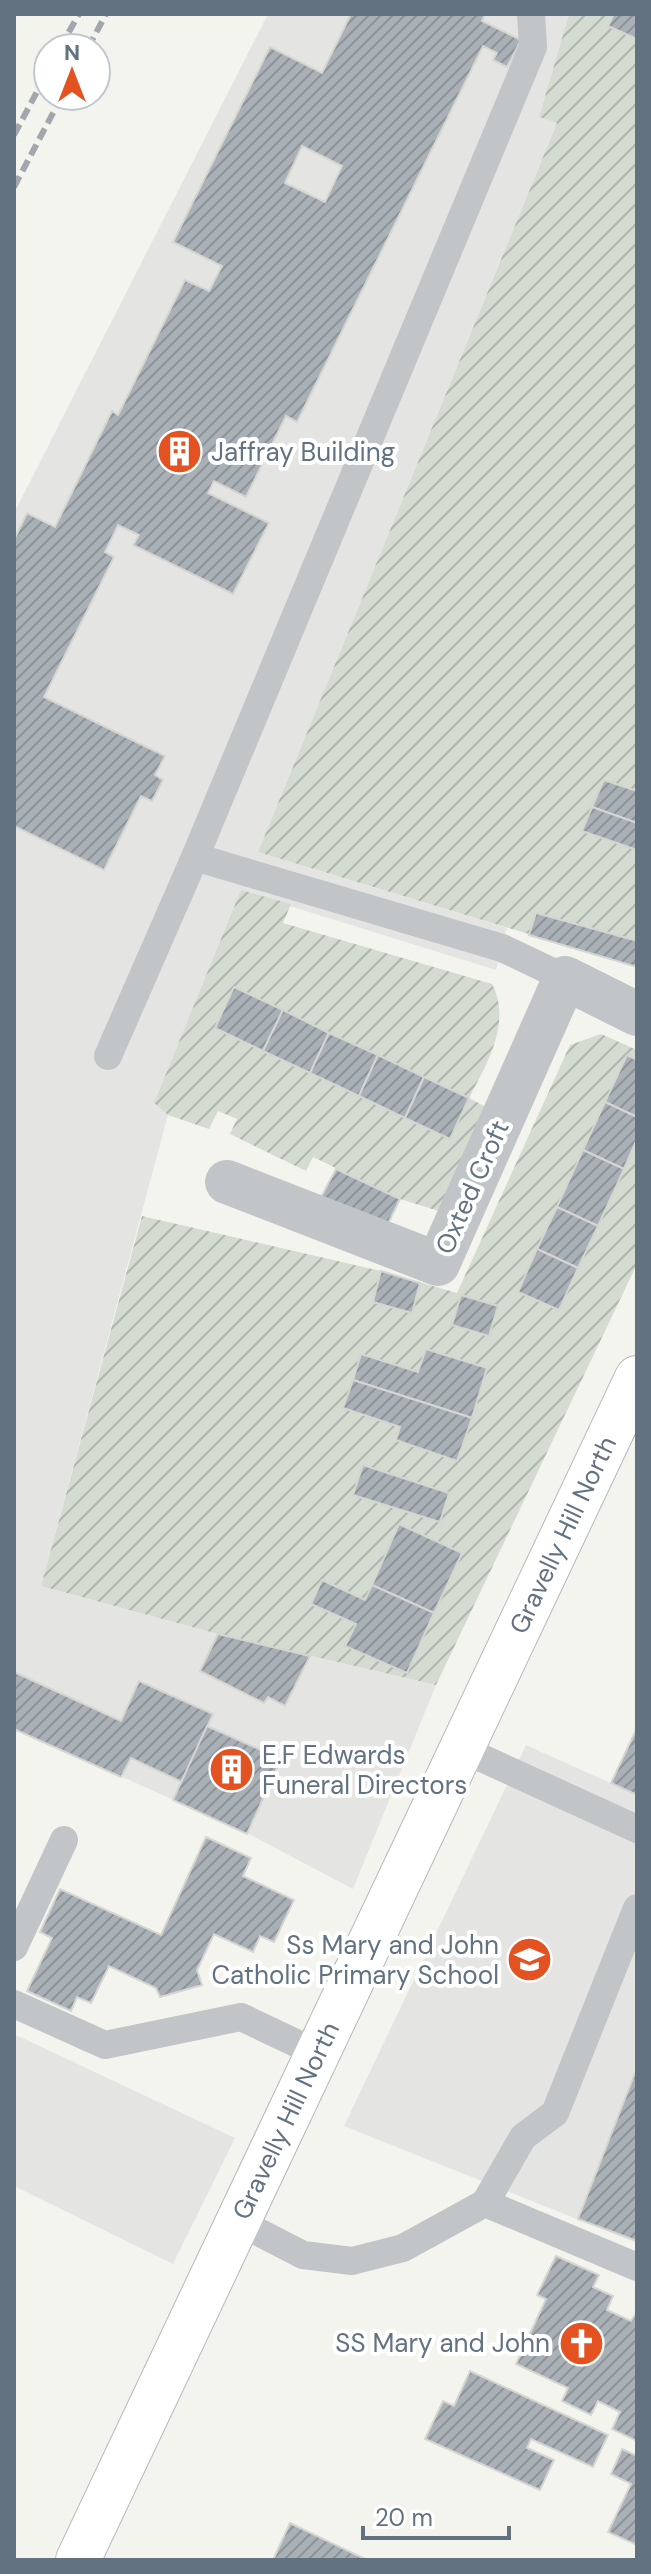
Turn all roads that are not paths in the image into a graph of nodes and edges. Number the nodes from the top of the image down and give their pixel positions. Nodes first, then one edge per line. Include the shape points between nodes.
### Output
1 (531, 14) edge
2 (195, 857) junction
3 (565, 978) junction
4 (637, 1014) edge
5 (108, 1056) dead end
6 (227, 1182) dead end
7 (637, 1378) edge
8 (462, 1749) junction
9 (637, 1829) edge
10 (64, 1840) dead end
11 (637, 1908) edge
12 (14, 1947) edge
13 (14, 2004) edge
14 (319, 2054) junction
15 (485, 2203) junction
16 (239, 2222) junction
17 (637, 2267) edge
18 (78, 2560) edge

1 - 2 lane via 533,47
2 - 3 lane via 502,948
2 - 5 lane
3 - 4 street
3 - 6 street, Oxted Croft via 438,1264
7 - 8 main road, Gravelly Hill North
8 - 9 lane
8 - 14 main road, Gravelly Hill North
10 - 12 lane
11 - 15 lane via 555,2113 523,2137
13 - 14 lane via 105,2045 241,2017
14 - 16 main road, Gravelly Hill North
15 - 16 lane via 403,2248 352,2261 303,2255
15 - 17 lane
16 - 18 main road, Gravelly Hill North

